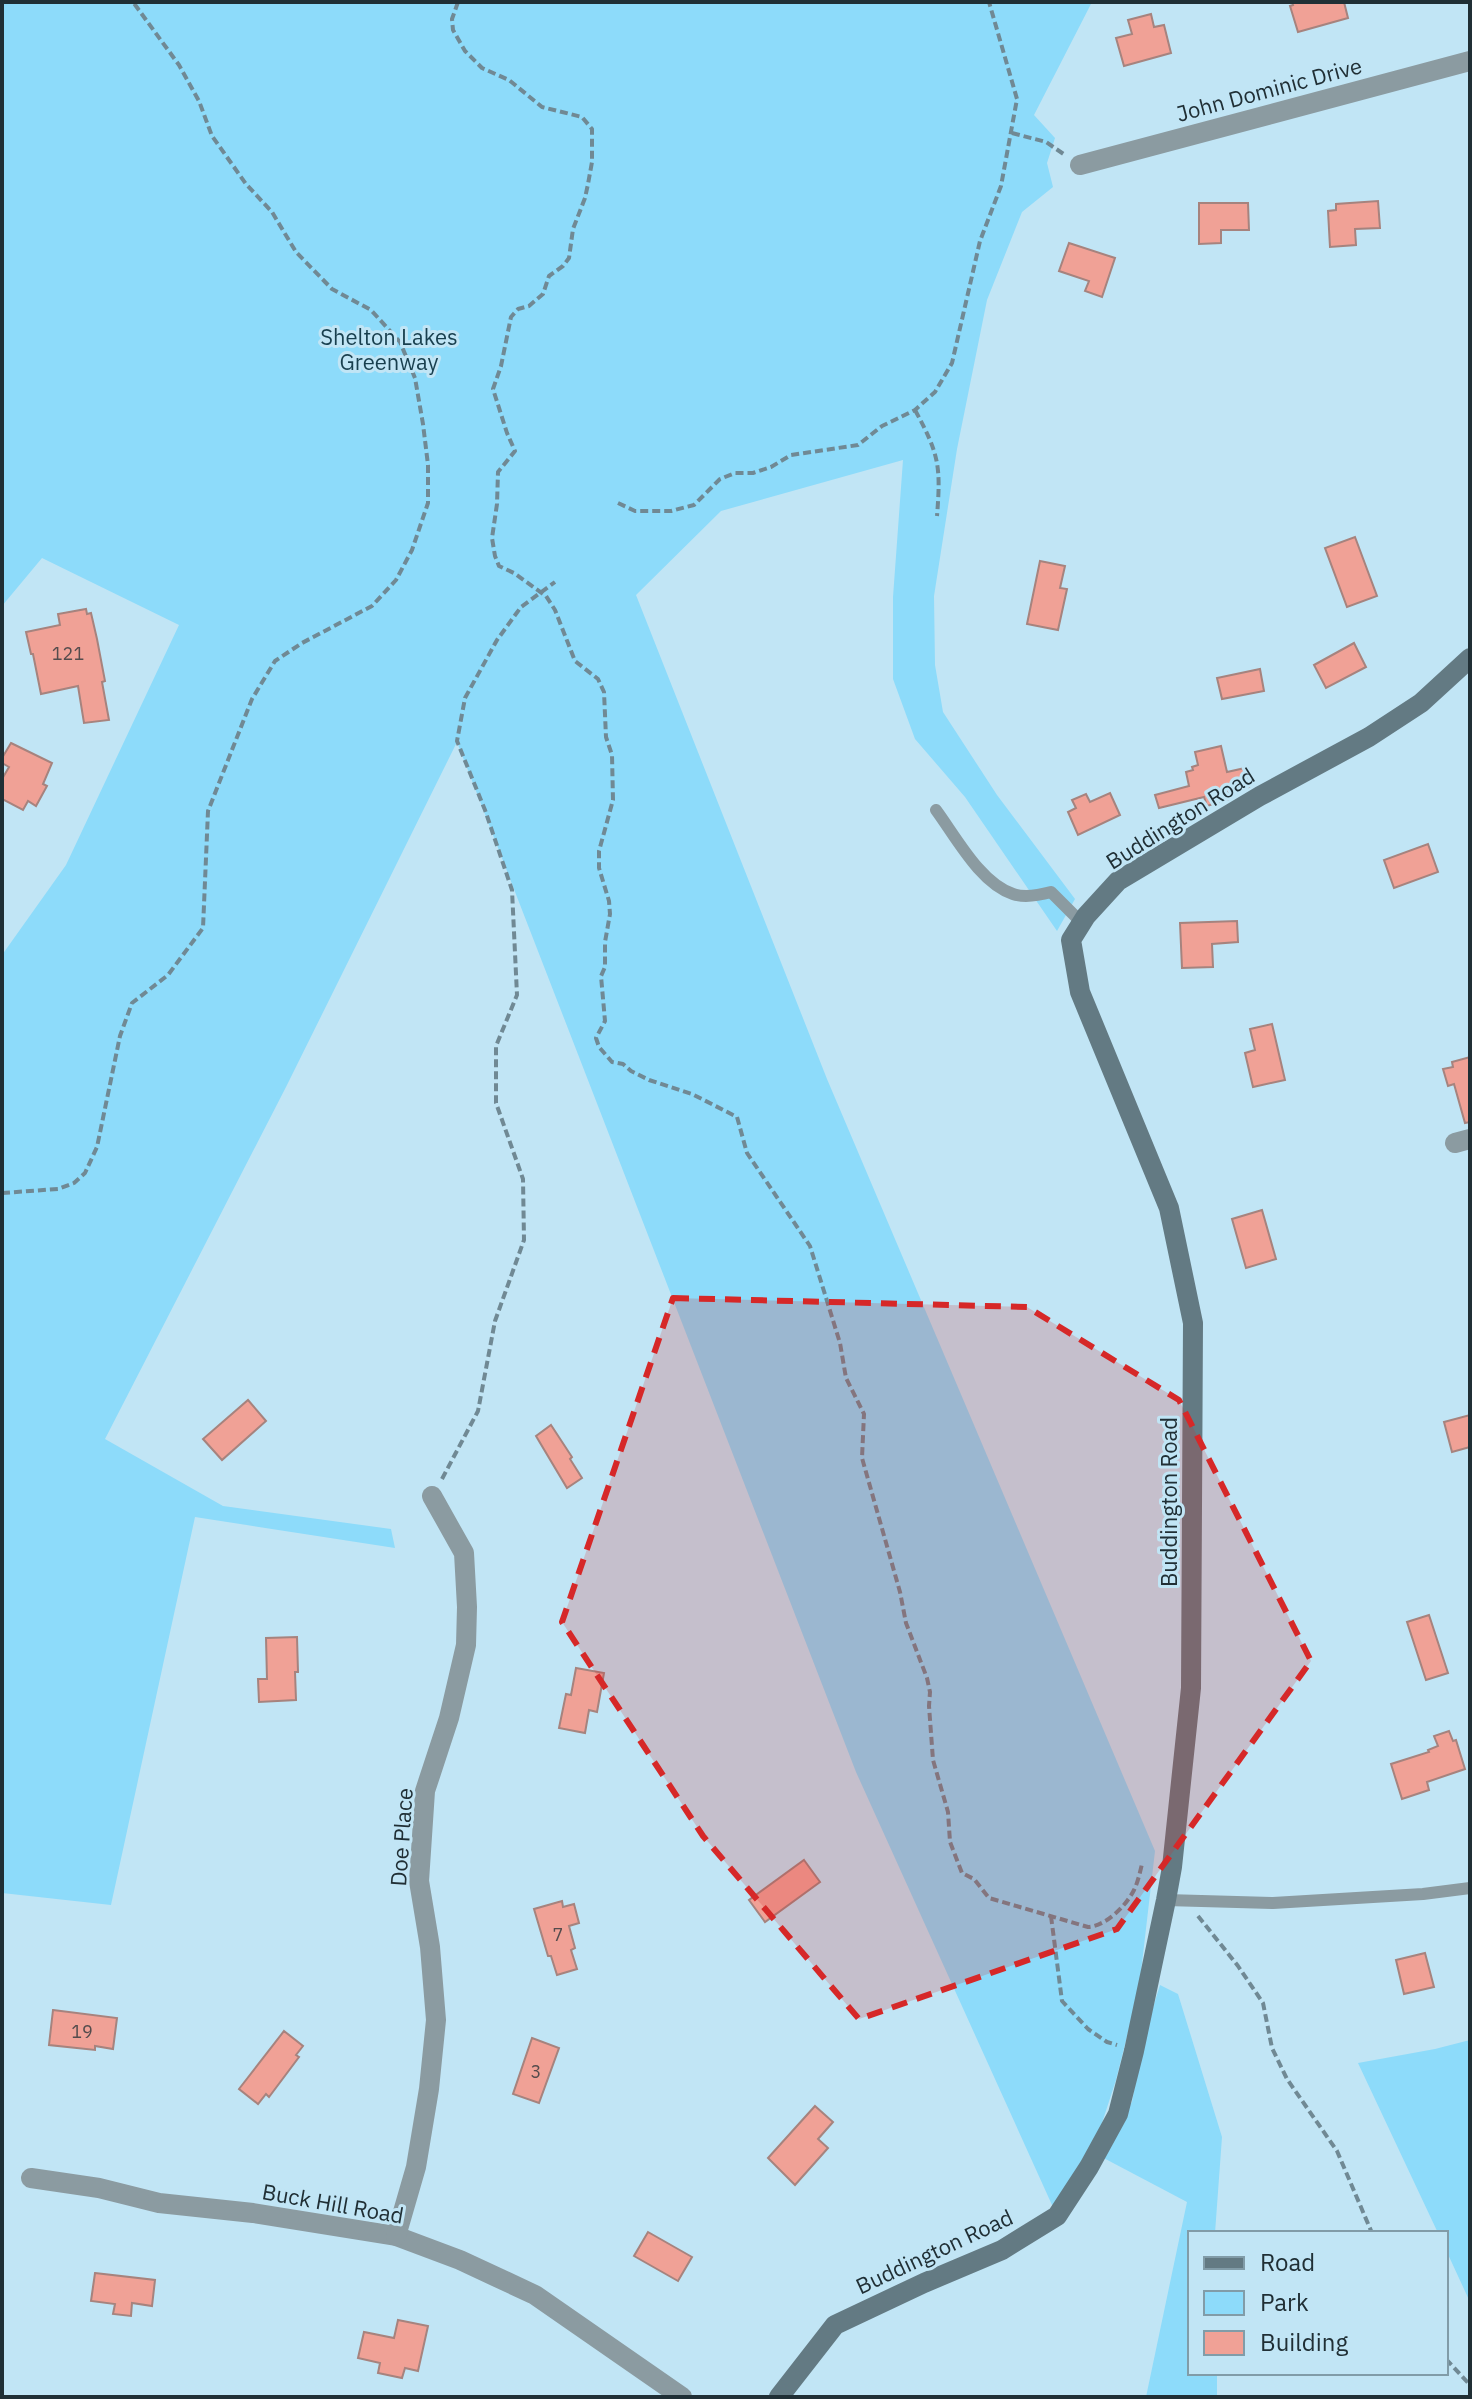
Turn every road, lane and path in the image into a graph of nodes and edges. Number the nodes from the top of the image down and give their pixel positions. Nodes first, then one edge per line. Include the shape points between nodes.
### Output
1 (133, 2) edge
2 (458, 2) edge
3 (989, 2) edge
4 (1470, 61) edge
5 (1012, 133) junction
6 (1080, 165) joint
7 (915, 410) junction
8 (618, 503) dead end
9 (937, 516) dead end
10 (555, 582) dead end
11 (540, 593) junction
12 (1470, 658) edge
13 (936, 810) dead end
14 (1082, 923) junction
15 (2, 1193) edge
16 (432, 1496) joint
17 (1142, 1864) dead end
18 (1470, 1888) edge
19 (1166, 1900) junction
20 (1187, 1901) junction
21 (1051, 1916) junction
22 (1134, 2051) junction
23 (31, 2178) dead end
24 (1371, 2231) edge
25 (396, 2236) junction
26 (1448, 2361) edge
27 (1470, 2385) edge
28 (682, 2397) edge
29 (779, 2397) edge

1 - 15 path via 179,65 212,136 272,212 296,252 332,289 371,310 400,342 415,378 423,424 428,503 396,580 372,606 275,661 252,699 208,811 203,928 168,975 132,1003 97,1147 85,1173 58,1189
2 - 11 path via 453,30 482,68 509,80 542,107 582,117 592,129 592,162 569,258 549,276 543,294 511,317 493,389 515,451 498,472 495,556 499,566
3 - 5 path via 1017,99
4 - 6 street, John Dominic Drive
5 - 6 path via 1046,142
5 - 7 path via 952,363 935,392
7 - 8 path via 858,445 791,455 771,467 720,479 694,505 635,511
7 - 9 path via 933,442 938,464
10 - 11 path
11 - 16 path via 521,607 497,640 465,698 457,741 512,890 517,995 496,1046 496,1103 523,1179 524,1240 495,1321 478,1411
11 - 21 path via 555,610 575,661 598,679 604,692 613,800 599,851 610,914 599,1047 612,1062 737,1117 747,1153 810,1246 846,1378 864,1414 862,1458 906,1623 927,1678 933,1760 948,1812 950,1842 962,1873 989,1898
12 - 14 street, Buddington Road via 1421,703 1369,737 1118,881
13 - 14 lane via 996,886 1015,895 1051,892
14 - 19 street, Buddington Road via 1071,940 1080,992 1169,1208 1193,1323 1191,1688
16 - 25 street, Doe Place via 464,1553 466,1645 425,1791 419,1881 436,2020 416,2167
17 - 21 path via 1134,1890 1099,1927
18 - 20 lane via 1273,1903
19 - 20 lane
19 - 22 street, Buddington Road
20 - 24 path via 1263,2003 1272,2048 1337,2151
21 - 22 path via 1062,2001 1088,2029
22 - 29 street, Buddington Road via 1118,2114 1057,2216 1002,2250 835,2325
23 - 25 street, Buck Hill Road via 159,2203
25 - 28 street, Buck Hill Road via 535,2295
26 - 27 path

